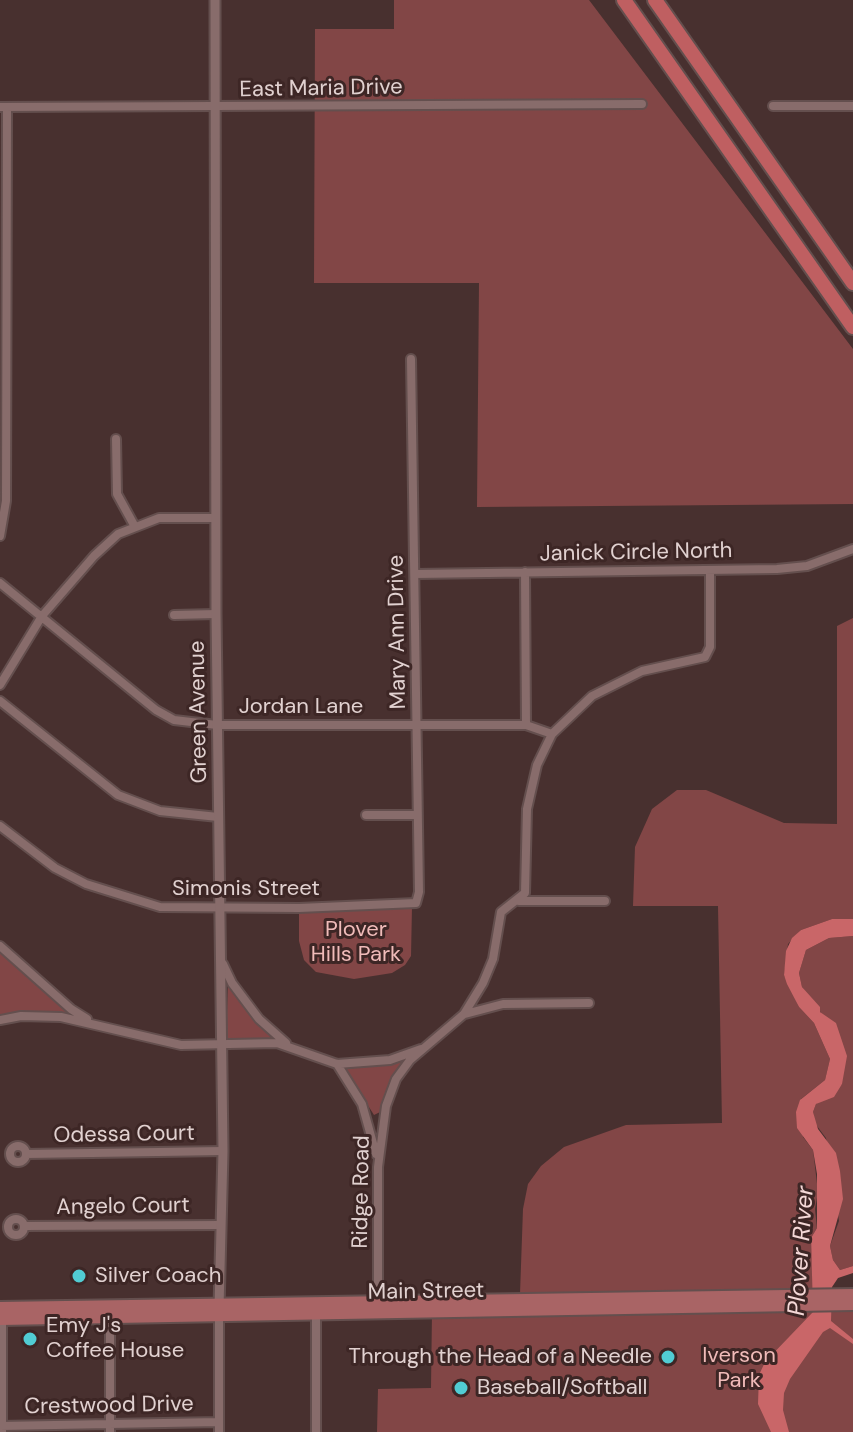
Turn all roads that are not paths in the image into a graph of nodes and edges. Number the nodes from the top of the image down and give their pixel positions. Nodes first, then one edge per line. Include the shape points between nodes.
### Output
1 (215, 0) edge
2 (624, 0) edge
3 (655, 0) edge
4 (642, 104) dead end
5 (773, 106) dead end
6 (853, 106) edge
7 (4, 107) edge
8 (214, 109) junction
9 (853, 283) edge
10 (853, 327) edge
11 (411, 359) dead end
12 (116, 439) dead end
13 (216, 518) junction
14 (134, 525) junction
15 (0, 536) edge
16 (853, 549) edge
17 (710, 570) junction
18 (525, 572) junction
19 (415, 574) junction
20 (0, 583) edge
21 (216, 614) junction
22 (174, 615) dead end
23 (42, 616) junction
24 (0, 685) edge
25 (0, 701) edge
26 (417, 724) junction
27 (217, 725) junction
28 (526, 725) junction
29 (552, 734) junction
30 (366, 815) dead end
31 (417, 815) junction
32 (218, 817) junction
33 (0, 826) edge
34 (519, 901) junction
35 (605, 901) dead end
36 (416, 903) joint
37 (221, 908) junction
38 (0, 946) edge
39 (221, 957) junction
40 (589, 1003) dead end
41 (464, 1014) junction
42 (0, 1020) edge
43 (91, 1021) junction
44 (222, 1044) junction
45 (290, 1046) junction
46 (425, 1047) junction
47 (337, 1064) junction
48 (223, 1151) junction
49 (26, 1154) dead end
50 (378, 1167) junction
51 (221, 1225) junction
52 (24, 1226) dead end
53 (853, 1295) edge
54 (811, 1300) junction
55 (834, 1300) junction
56 (378, 1301) junction
57 (853, 1304) edge
58 (219, 1309) junction
59 (110, 1311) junction
60 (1, 1313) edge
61 (316, 1314) junction
62 (219, 1427) edge
63 (1, 1428) edge
64 (110, 1428) edge
65 (316, 1432) edge

1 - 8 street, Green Avenue
2 - 10 highway
3 - 9 highway
4 - 8 street, East Maria Drive
5 - 6 street
7 - 8 street, East Maria Drive
7 - 15 street via 6,501
8 - 13 street, Green Avenue
11 - 19 street, Mary Ann Drive
12 - 14 street via 117,494
13 - 14 street via 170,517
13 - 21 street, Green Avenue
14 - 23 street via 94,556
16 - 17 street, Janick Circle North via 792,568
17 - 18 street, Janick Circle North
17 - 29 street, Ridge Road via 710,647 705,657 616,681
18 - 19 street, Janick Circle North
18 - 28 street
19 - 26 street, Mary Ann Drive
20 - 23 street, Jordan Lane
21 - 22 street
21 - 27 street, Green Avenue
23 - 24 street
23 - 27 street, Jordan Lane via 163,715
25 - 32 street via 118,795 160,811
26 - 27 street, Jordan Lane
26 - 28 street, Jordan Lane
26 - 31 street, Mary Ann Drive
27 - 32 street, Green Avenue
28 - 29 street, Jordan Lane
29 - 34 street, Ridge Road via 527,809 525,893
30 - 31 street
31 - 36 street, Mary Ann Drive
32 - 37 street, Green Avenue
33 - 37 street, Simonis Street via 55,868 110,894 160,907
34 - 35 street
34 - 41 street, Ridge Road via 501,912 493,959
36 - 37 street, Simonis Street
37 - 39 street, Green Avenue
38 - 43 street
39 - 44 street, Green Avenue
39 - 45 street via 232,983 259,1019
40 - 41 street via 503,1004
41 - 46 street, Ridge Road
42 - 43 street via 37,1015
43 - 44 street via 166,1044
44 - 45 street via 266,1041
44 - 48 street, Green Avenue
45 - 47 street
46 - 47 street via 390,1060
46 - 50 street, Ridge Road via 396,1079 380,1128
47 - 50 street via 369,1121
48 - 49 street, Odessa Court
48 - 51 street, Green Avenue
50 - 56 street, Ridge Road
51 - 52 street, Angelo Court
51 - 58 street, Green Avenue
53 - 55 main road, Main Street
54 - 55 main road, Main Street
54 - 56 main road, Main Street
54 - 61 main road, Main Street
55 - 57 main road, Main Street
56 - 58 main road, Main Street
58 - 59 main road, Main Street
58 - 61 main road, Main Street
58 - 62 street
59 - 60 main road, Main Street
59 - 64 street
60 - 63 street
61 - 65 street
62 - 64 street, Crestwood Drive
63 - 64 street, Crestwood Drive

